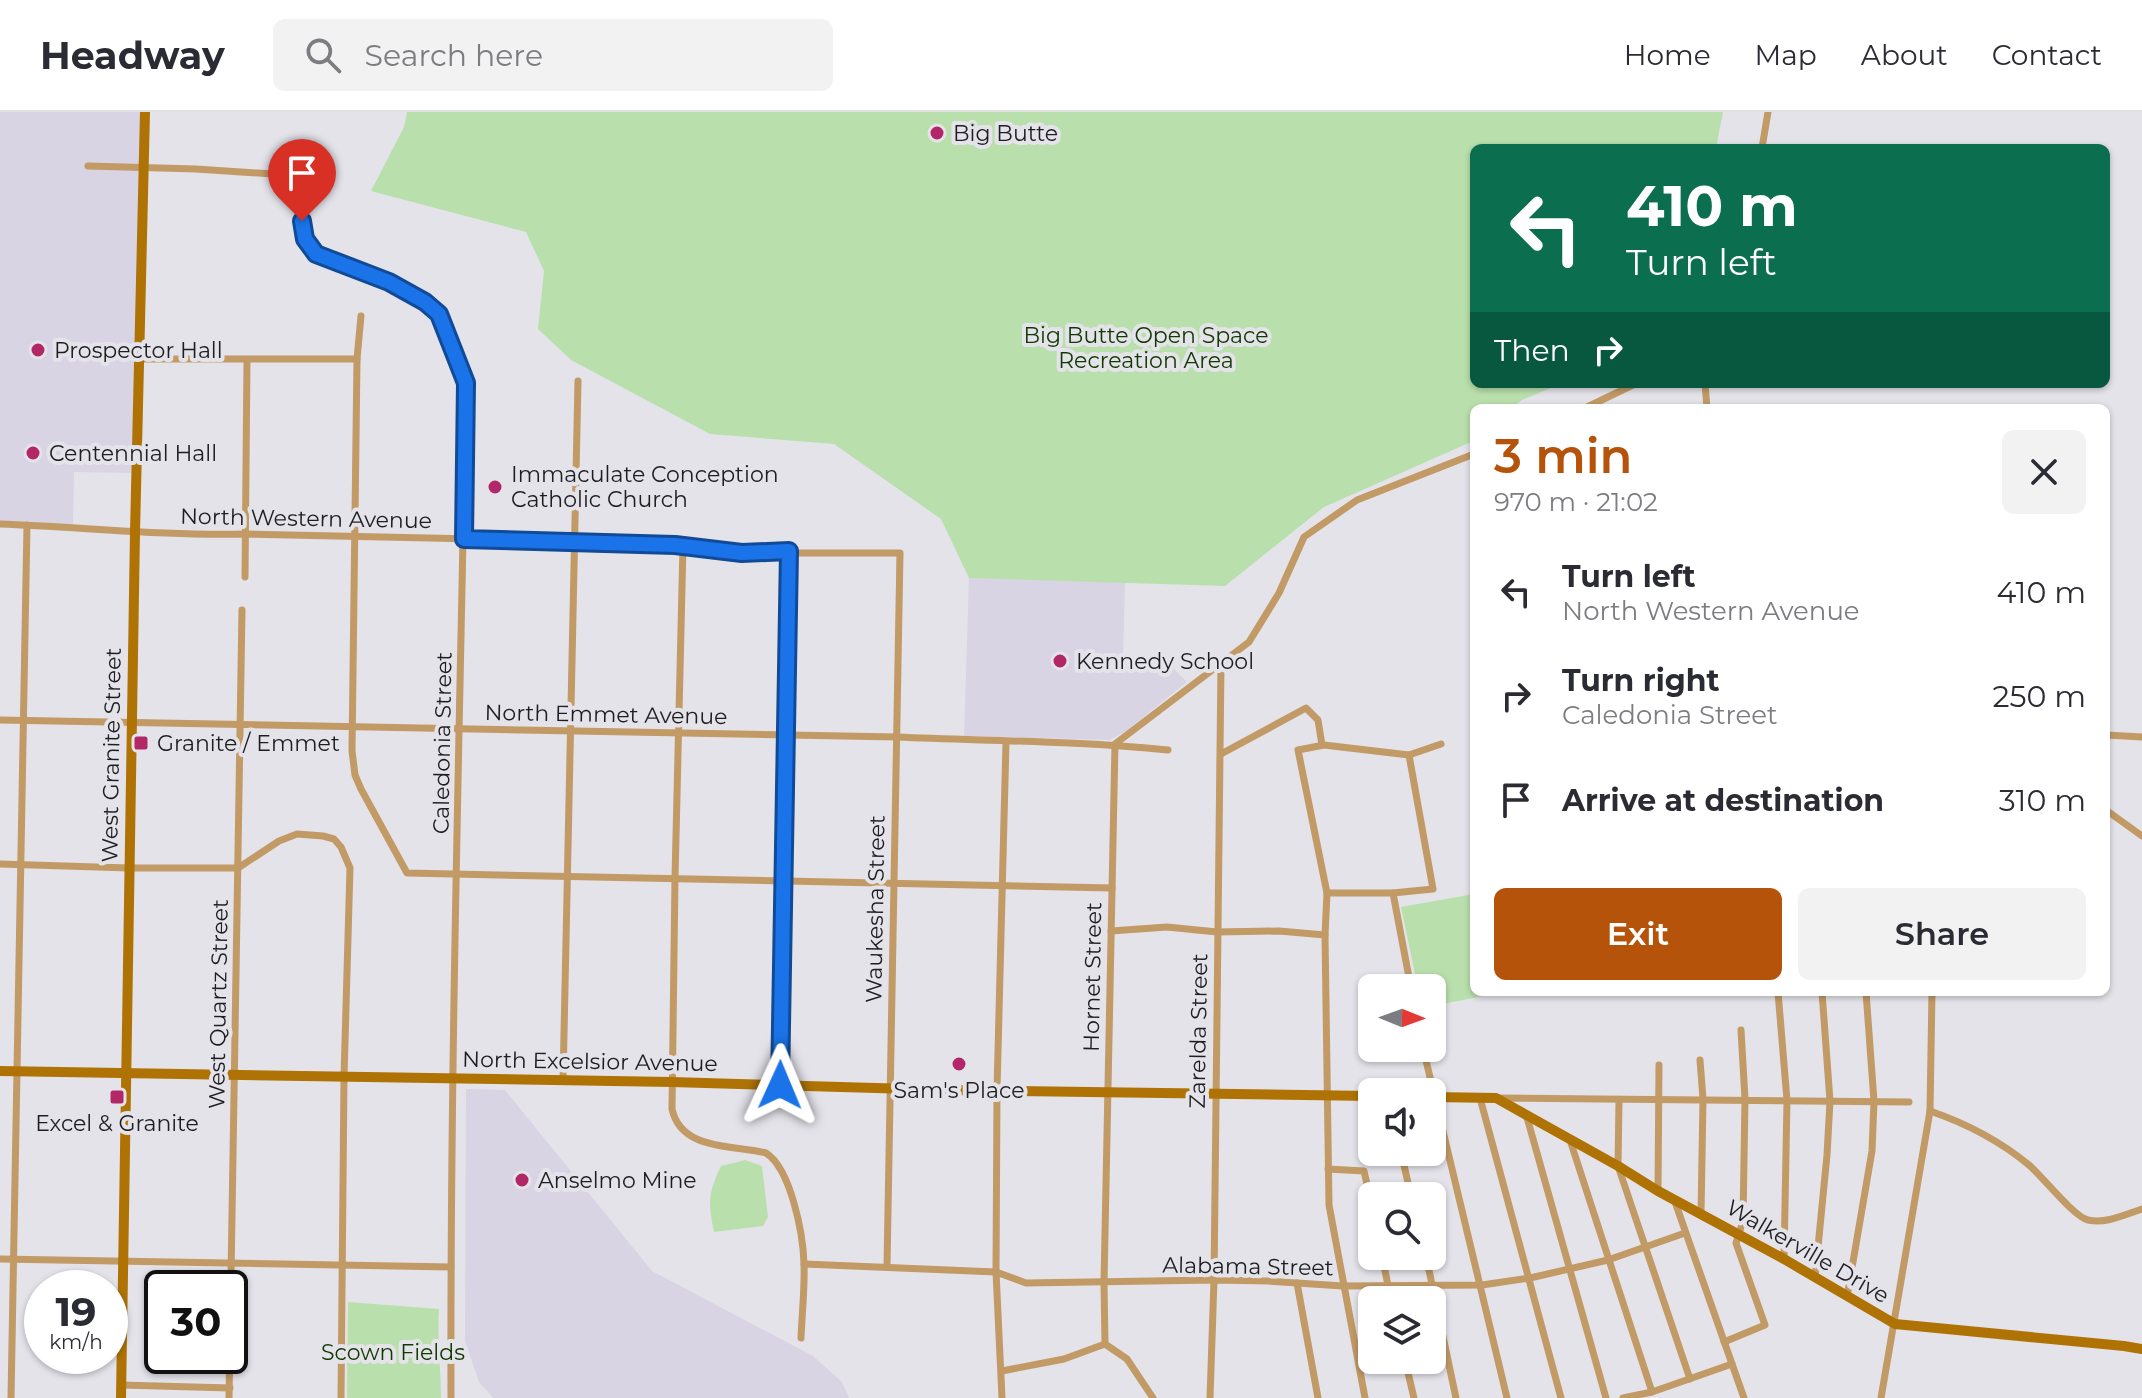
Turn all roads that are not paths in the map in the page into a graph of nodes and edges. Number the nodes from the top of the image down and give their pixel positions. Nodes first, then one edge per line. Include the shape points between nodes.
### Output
1 (145, 112) edge
2 (1768, 112) edge
3 (1763, 144) edge
4 (88, 166) dead end
5 (143, 168) junction
6 (361, 316) dead end
7 (139, 359) junction
8 (357, 359) junction
9 (247, 360) junction
10 (578, 381) dead end
11 (1627, 388) edge
12 (1593, 404) edge
13 (1470, 456) edge
14 (0, 524) edge
15 (27, 525) junction
16 (135, 532) junction
17 (245, 534) junction
18 (355, 537) junction
19 (464, 539) junction
20 (574, 541) junction
21 (683, 546) junction
22 (789, 551) junction
23 (900, 553) joint
24 (245, 577) dead end
25 (242, 610) dead end
26 (1221, 664) junction
27 (0, 720) edge
28 (24, 720) junction
29 (133, 723) junction
30 (239, 725) junction
31 (351, 726) junction
32 (460, 729) junction
33 (569, 732) junction
34 (679, 734) junction
35 (787, 735) junction
36 (2110, 735) edge
37 (897, 737) junction
38 (2142, 737) edge
39 (1006, 742) junction
40 (1115, 744) junction
41 (1441, 744) dead end
42 (1322, 745) junction
43 (1168, 750) dead end
44 (1221, 754) junction
45 (1409, 755) junction
46 (2110, 813) edge
47 (2142, 836) edge
48 (0, 864) edge
49 (22, 865) junction
50 (129, 868) junction
51 (238, 868) junction
52 (457, 874) junction
53 (567, 877) junction
54 (675, 878) junction
55 (784, 881) junction
56 (894, 882) junction
57 (1003, 885) junction
58 (1112, 888) junction
59 (1327, 893) junction
60 (1393, 893) junction
61 (1111, 931) junction
62 (1217, 932) junction
63 (1325, 935) junction
64 (1408, 974) edge
65 (1778, 996) edge
66 (1822, 996) edge
67 (1866, 996) edge
68 (1932, 996) edge
69 (1741, 1030) dead end
70 (1700, 1060) dead end
71 (1659, 1065) dead end
72 (0, 1071) edge
73 (16, 1071) junction
74 (126, 1072) junction
75 (236, 1075) junction
76 (344, 1077) junction
77 (453, 1079) junction
78 (563, 1081) junction
79 (672, 1082) junction
80 (780, 1085) junction
81 (889, 1088) junction
82 (997, 1090) junction
83 (1108, 1092) junction
84 (1216, 1093) junction
85 (1328, 1096) junction
86 (1358, 1096) edge
87 (1446, 1097) edge
88 (1480, 1098) junction
89 (1496, 1098) junction
90 (1659, 1099) junction
91 (1703, 1099) junction
92 (1745, 1099) junction
93 (1619, 1100) junction
94 (1787, 1100) junction
95 (1830, 1101) junction
96 (1874, 1101) junction
97 (1909, 1102) dead end
98 (1930, 1111) junction
99 (1526, 1114) junction
100 (1569, 1138) junction
101 (1446, 1144) edge
102 (1618, 1166) junction
103 (1328, 1169) junction
104 (1367, 1182) edge
105 (1658, 1191) junction
106 (1674, 1199) junction
107 (2142, 1209) edge
108 (1701, 1214) junction
109 (1685, 1233) junction
110 (1739, 1234) junction
111 (1646, 1247) junction
112 (0, 1259) edge
113 (1784, 1259) junction
114 (14, 1260) junction
115 (1608, 1260) junction
116 (123, 1261) junction
117 (232, 1263) junction
118 (804, 1264) junction
119 (341, 1266) junction
120 (887, 1266) junction
121 (451, 1267) junction
122 (1568, 1268) junction
123 (1430, 1270) edge
124 (996, 1272) junction
125 (1530, 1278) junction
126 (1815, 1278) junction
127 (1214, 1280) junction
128 (1104, 1283) junction
129 (1297, 1283) junction
130 (1433, 1284) junction
131 (1482, 1285) junction
132 (1343, 1286) junction
133 (1358, 1286) edge
134 (1403, 1286) edge
135 (1847, 1297) junction
136 (1895, 1324) junction
137 (801, 1338) dead end
138 (1724, 1342) junction
139 (1105, 1344) junction
140 (2142, 1349) edge
141 (1732, 1364) junction
142 (1002, 1371) junction
143 (1408, 1374) edge
144 (1690, 1379) junction
145 (121, 1385) junction
146 (230, 1388) junction
147 (1652, 1392) junction
148 (11, 1398) edge
149 (121, 1398) edge
150 (229, 1398) edge
151 (341, 1398) edge
152 (451, 1398) edge
153 (1002, 1398) edge
154 (1153, 1398) edge
155 (1210, 1398) edge
156 (1318, 1398) edge
157 (1365, 1398) edge
158 (1414, 1398) edge
159 (1456, 1398) edge
160 (1507, 1398) edge
161 (1561, 1398) edge
162 (1606, 1398) edge
163 (1623, 1398) edge
164 (1744, 1398) edge
165 (1881, 1398) edge

1 - 5 street, West Granite Street
2 - 3 street
4 - 5 street
5 - 7 street, West Granite Street
5 - 19 street, Caledonia Street via 304,176 302,221 305,239 316,254 389,282 439,314 466,383
6 - 8 street
7 - 9 street
7 - 16 street, West Granite Street
8 - 9 street
8 - 18 street
9 - 17 street
10 - 20 street
11 - 12 street
13 - 26 street via 1357,500 1304,537 1249,642
14 - 15 street, North Western Avenue
15 - 16 street, North Western Avenue
15 - 28 street
16 - 17 street, North Western Avenue
16 - 29 street, West Granite Street
17 - 18 street, North Western Avenue
17 - 24 street
18 - 19 street, North Western Avenue
18 - 31 street
19 - 20 street, North Western Avenue
19 - 32 street, Caledonia Street
20 - 21 street, North Western Avenue
20 - 33 street
21 - 22 street, North Western Avenue
21 - 34 street
22 - 23 street, North Western Avenue
22 - 35 street
23 - 37 street, Waukesha Street
25 - 30 street, West Quartz Street
26 - 40 street
26 - 44 street, Zarelda Street
27 - 28 street, North Emmet Avenue
28 - 29 street, North Emmet Avenue
28 - 49 street
29 - 30 street, North Emmet Avenue
29 - 50 street, West Granite Street
30 - 31 street, North Emmet Avenue
30 - 51 street, West Quartz Street
31 - 32 street, North Emmet Avenue
31 - 52 street via 355,775 407,873
32 - 33 street, North Emmet Avenue
32 - 52 street, Caledonia Street
33 - 34 street, North Emmet Avenue
33 - 53 street
34 - 35 street, North Emmet Avenue
34 - 54 street
35 - 37 street, North Emmet Avenue
35 - 55 street
36 - 38 street
37 - 39 street, North Emmet Avenue
37 - 56 street, Waukesha Street
39 - 40 street, North Emmet Avenue
39 - 57 street
40 - 43 street, North Emmet Avenue
40 - 58 street, Hornet Street
41 - 45 street
42 - 44 street via 1318,720 1306,708
42 - 45 street
42 - 59 street via 1298,750
44 - 62 street, Zarelda Street
45 - 60 street via 1433,889
46 - 47 street
48 - 49 street
49 - 50 street
49 - 73 street
50 - 51 street
50 - 74 street, West Granite Street
51 - 75 street, West Quartz Street
51 - 76 street via 297,834 334,839 341,847 350,868
52 - 53 street
52 - 77 street, Caledonia Street
53 - 54 street
53 - 78 street
54 - 55 street
54 - 79 street
55 - 56 street
55 - 80 street
56 - 57 street
56 - 81 street, Waukesha Street
57 - 58 street
57 - 82 street
58 - 61 street, Hornet Street
59 - 60 street
59 - 63 street
60 - 64 street
61 - 62 street via 1167,927
61 - 83 street, Hornet Street
62 - 63 street
62 - 84 street, Zarelda Street
63 - 85 street
65 - 94 street
66 - 95 street
67 - 96 street
68 - 98 street
69 - 92 street
70 - 91 street
71 - 90 street
72 - 73 street, North Excelsior Avenue
73 - 74 street, North Excelsior Avenue
73 - 114 street
74 - 75 street, North Excelsior Avenue
74 - 116 street, West Granite Street
75 - 76 street, North Excelsior Avenue
75 - 117 street, West Quartz Street
76 - 77 street, North Excelsior Avenue
76 - 119 street
77 - 78 street, North Excelsior Avenue
77 - 121 street, Caledonia Street
78 - 79 street, North Excelsior Avenue
79 - 80 street, North Excelsior Avenue
79 - 118 street via 674,1116 682,1129 713,1146 771,1157 781,1170
80 - 81 street, North Excelsior Avenue
81 - 82 street, North Excelsior Avenue
81 - 120 street, Waukesha Street
82 - 83 street, North Excelsior Avenue
82 - 124 street
83 - 84 street, North Excelsior Avenue
83 - 128 street, Hornet Street
84 - 85 street, North Excelsior Avenue
84 - 127 street, Zarelda Street
85 - 86 street, North Excelsior Avenue
85 - 103 street
87 - 88 street
88 - 89 street
88 - 125 street
89 - 93 street
89 - 99 street, Walkerville Drive
90 - 91 street
90 - 93 street
90 - 105 street
91 - 92 street
91 - 108 street
92 - 94 street
92 - 110 street
93 - 102 street
94 - 95 street
94 - 113 street
95 - 96 street
95 - 126 street
96 - 97 street
96 - 135 street via 1871,1162
98 - 107 street via 1986,1135 2029,1165 2084,1219 2104,1222
98 - 136 street
99 - 100 street, Walkerville Drive
99 - 122 street
100 - 102 street, Walkerville Drive
100 - 115 street
101 - 131 street
102 - 105 street, Walkerville Drive
102 - 111 street
103 - 104 street via 1364,1171
103 - 132 street
105 - 106 street, Walkerville Drive
106 - 108 street, Walkerville Drive
106 - 109 street
108 - 110 street, Walkerville Drive
109 - 111 street, Alabama Street
109 - 138 street
110 - 113 street, Walkerville Drive
110 - 138 street via 1736,1247 1765,1325
111 - 115 street, Alabama Street
111 - 144 street
112 - 114 street
113 - 126 street, Walkerville Drive
114 - 116 street
114 - 148 street
115 - 122 street, Alabama Street
115 - 147 street
116 - 117 street
116 - 145 street, West Granite Street
117 - 119 street
117 - 146 street, West Quartz Street
118 - 120 street, Alabama Street
118 - 137 street
119 - 121 street
119 - 151 street
120 - 124 street, Alabama Street
121 - 152 street, Caledonia Street
122 - 125 street, Alabama Street
122 - 162 street
123 - 130 street
124 - 128 street, Alabama Street via 1026,1283
124 - 142 street
125 - 131 street, Alabama Street
125 - 161 street
126 - 135 street, Walkerville Drive
127 - 128 street, Alabama Street
127 - 129 street, Alabama Street
127 - 155 street, Zarelda Street
128 - 139 street, Hornet Street
129 - 132 street, Alabama Street
129 - 156 street
130 - 131 street, Alabama Street
130 - 134 street, Alabama Street
130 - 159 street
131 - 160 street
132 - 133 street, Alabama Street
132 - 157 street
135 - 136 street, Walkerville Drive
136 - 140 street, Walkerville Drive
136 - 165 street
138 - 141 street
139 - 142 street via 1064,1359
139 - 154 street via 1127,1359
141 - 144 street
141 - 164 street
142 - 153 street
143 - 158 street
144 - 147 street
145 - 146 street
145 - 149 street, West Granite Street
146 - 150 street, West Quartz Street
147 - 163 street

